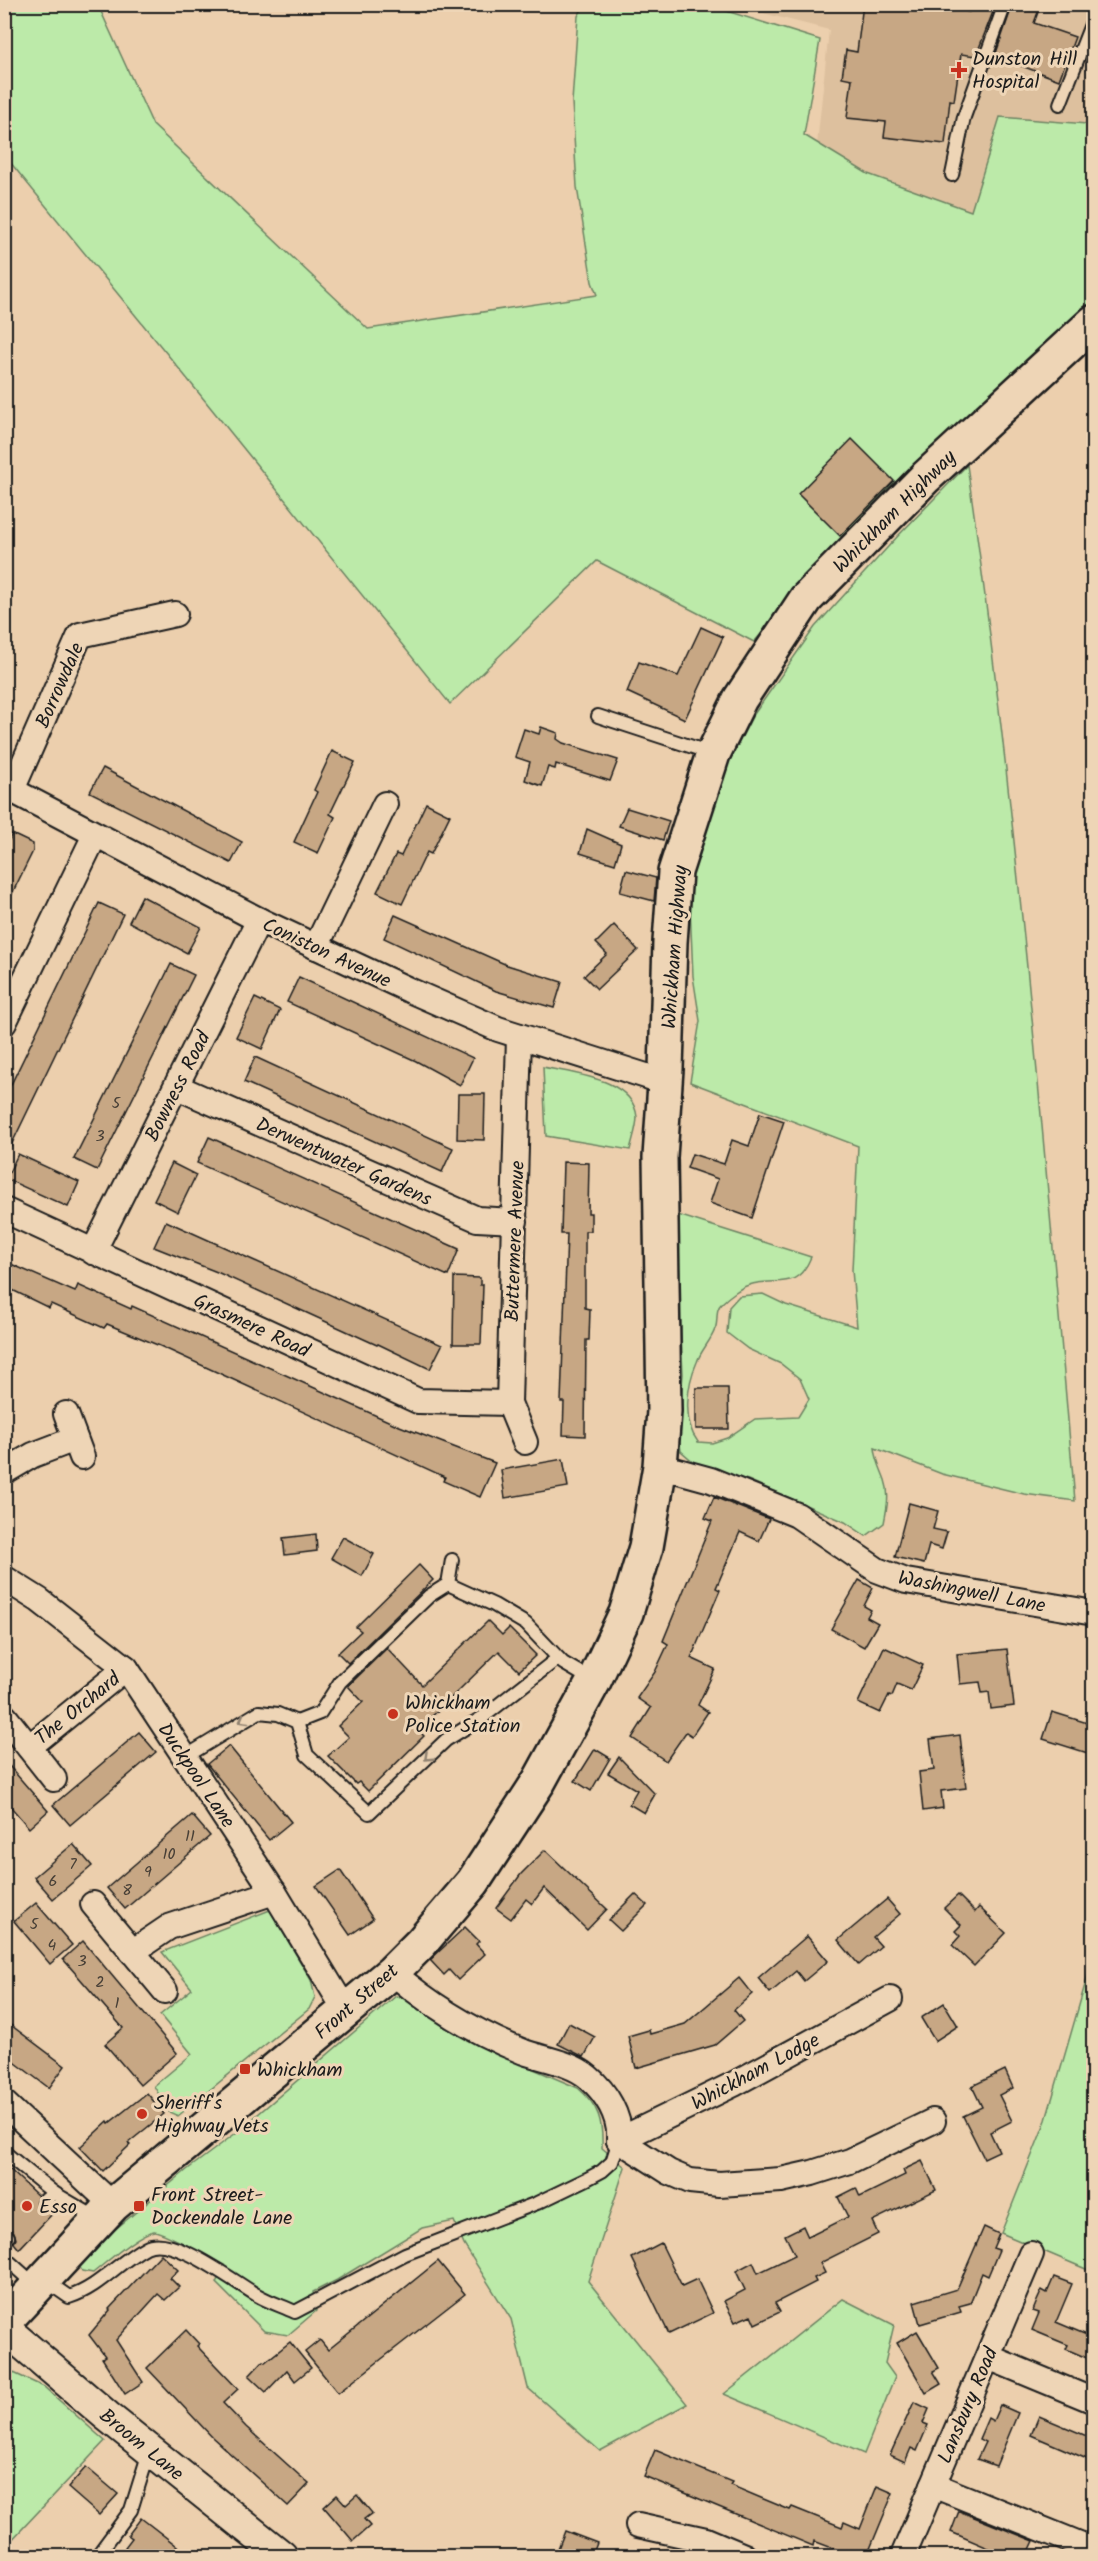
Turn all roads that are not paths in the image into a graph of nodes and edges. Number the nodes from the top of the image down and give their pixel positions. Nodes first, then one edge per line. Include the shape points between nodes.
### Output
1 (1005, 4) edge
2 (1094, 17) edge
3 (1060, 104) dead end
4 (952, 175) dead end
5 (1094, 322) edge
6 (176, 614) dead end
7 (598, 716) dead end
8 (712, 754) junction
9 (8, 788) edge
10 (385, 804) dead end
11 (95, 835) junction
12 (259, 920) junction
13 (316, 946) junction
14 (4, 1023) edge
15 (519, 1036) junction
16 (665, 1082) junction
17 (177, 1087) junction
18 (4, 1210) edge
19 (515, 1221) junction
20 (93, 1252) junction
21 (509, 1403) junction
22 (66, 1414) dead end
23 (525, 1442) dead end
24 (660, 1466) junction
25 (4, 1472) edge
26 (452, 1560) dead end
27 (4, 1578) edge
28 (448, 1584) junction
29 (626, 1613) joint
30 (1094, 1613) edge
31 (558, 1658) junction
32 (126, 1668) junction
33 (594, 1681) junction
34 (5, 1718) edge
35 (297, 1722) junction
36 (29, 1747) junction
37 (184, 1757) junction
38 (54, 1779) dead end
39 (274, 1892) junction
40 (93, 1904) dead end
41 (132, 1952) junction
42 (392, 1971) junction
43 (165, 1991) dead end
44 (890, 1999) dead end
45 (345, 2011) junction
46 (4, 2103) edge
47 (933, 2121) dead end
48 (619, 2140) junction
49 (4, 2152) edge
50 (54, 2193) junction
51 (44, 2201) dead end
52 (106, 2212) junction
53 (1031, 2254) dead end
54 (4, 2256) edge
55 (42, 2284) junction
56 (4, 2322) edge
57 (4, 2328) edge
58 (988, 2357) junction
59 (1094, 2401) edge
60 (149, 2451) junction
61 (933, 2485) junction
62 (638, 2525) dead end
63 (1090, 2551) edge
64 (97, 2556) edge
65 (282, 2556) edge
66 (744, 2556) edge
67 (903, 2556) edge

1 - 4 lane via 964,117
2 - 3 lane
5 - 8 main road, Whickham Highway via 926,477 806,599 740,699
6 - 9 street, Borrowdale via 80,635
7 - 8 lane
8 - 16 main road, Whickham Highway via 675,872
9 - 11 street, Coniston Avenue
10 - 13 street
11 - 12 street, Coniston Avenue
11 - 14 street
12 - 13 street, Coniston Avenue
12 - 17 street, Bowness Road
13 - 15 street, Coniston Avenue
15 - 16 street, Coniston Avenue
15 - 19 street, Buttermere Avenue
16 - 24 main road, Whickham Highway via 660,1156 664,1411
17 - 19 street, Derwentwater Gardens via 477,1219
17 - 20 street, Bowness Road
18 - 20 street, Grasmere Road
19 - 21 street, Buttermere Avenue
20 - 21 street, Grasmere Road via 418,1401
21 - 23 street, Buttermere Avenue
22 - 25 street via 79,1448 33,1455
24 - 29 main road, Whickham Highway via 646,1547
24 - 30 street, Washingwell Lane via 711,1480 797,1515 877,1570 906,1581
26 - 28 lane
27 - 32 street, Duckpool Lane via 39,1600
28 - 31 lane via 526,1624
28 - 35 lane via 429,1596 340,1682 320,1713
29 - 33 main road, Front Street
31 - 33 lane
31 -> 35 lane via 483,1717 446,1740 369,1812 307,1755
32 - 36 street, The Orchard
32 - 37 street, Duckpool Lane
33 - 42 main road, Front Street via 490,1859 448,1912
34 - 36 street
35 -> 37 lane via 259,1712
36 - 38 street
37 - 39 street, Duckpool Lane
39 - 41 street via 169,1927
39 - 45 street, Duckpool Lane
40 - 41 street
41 - 43 street
42 - 45 main road, Front Street
42 - 48 street via 451,2016 587,2076 612,2107
44 - 48 street, Whickham Lodge via 734,2084
45 - 52 main road, Front Street
46 - 52 street
47 - 48 street via 850,2161 812,2173 781,2180 718,2184 690,2181 669,2172
48 - 55 lane via 612,2162 588,2179 405,2254 295,2312 167,2245 149,2245 101,2282 69,2297
49 - 50 lane
50 - 51 lane
50 - 52 lane
52 - 55 main road, Front Street
53 - 58 street, Lansbury Road
54 - 55 lane
55 - 56 main road, Front Street
57 - 60 street, Broom Lane
58 - 59 street
58 - 61 street, Lansbury Road
60 - 64 lane via 131,2510
60 - 65 street, Broom Lane
61 - 63 street
61 - 67 street, Lansbury Road
62 - 66 street via 706,2540

